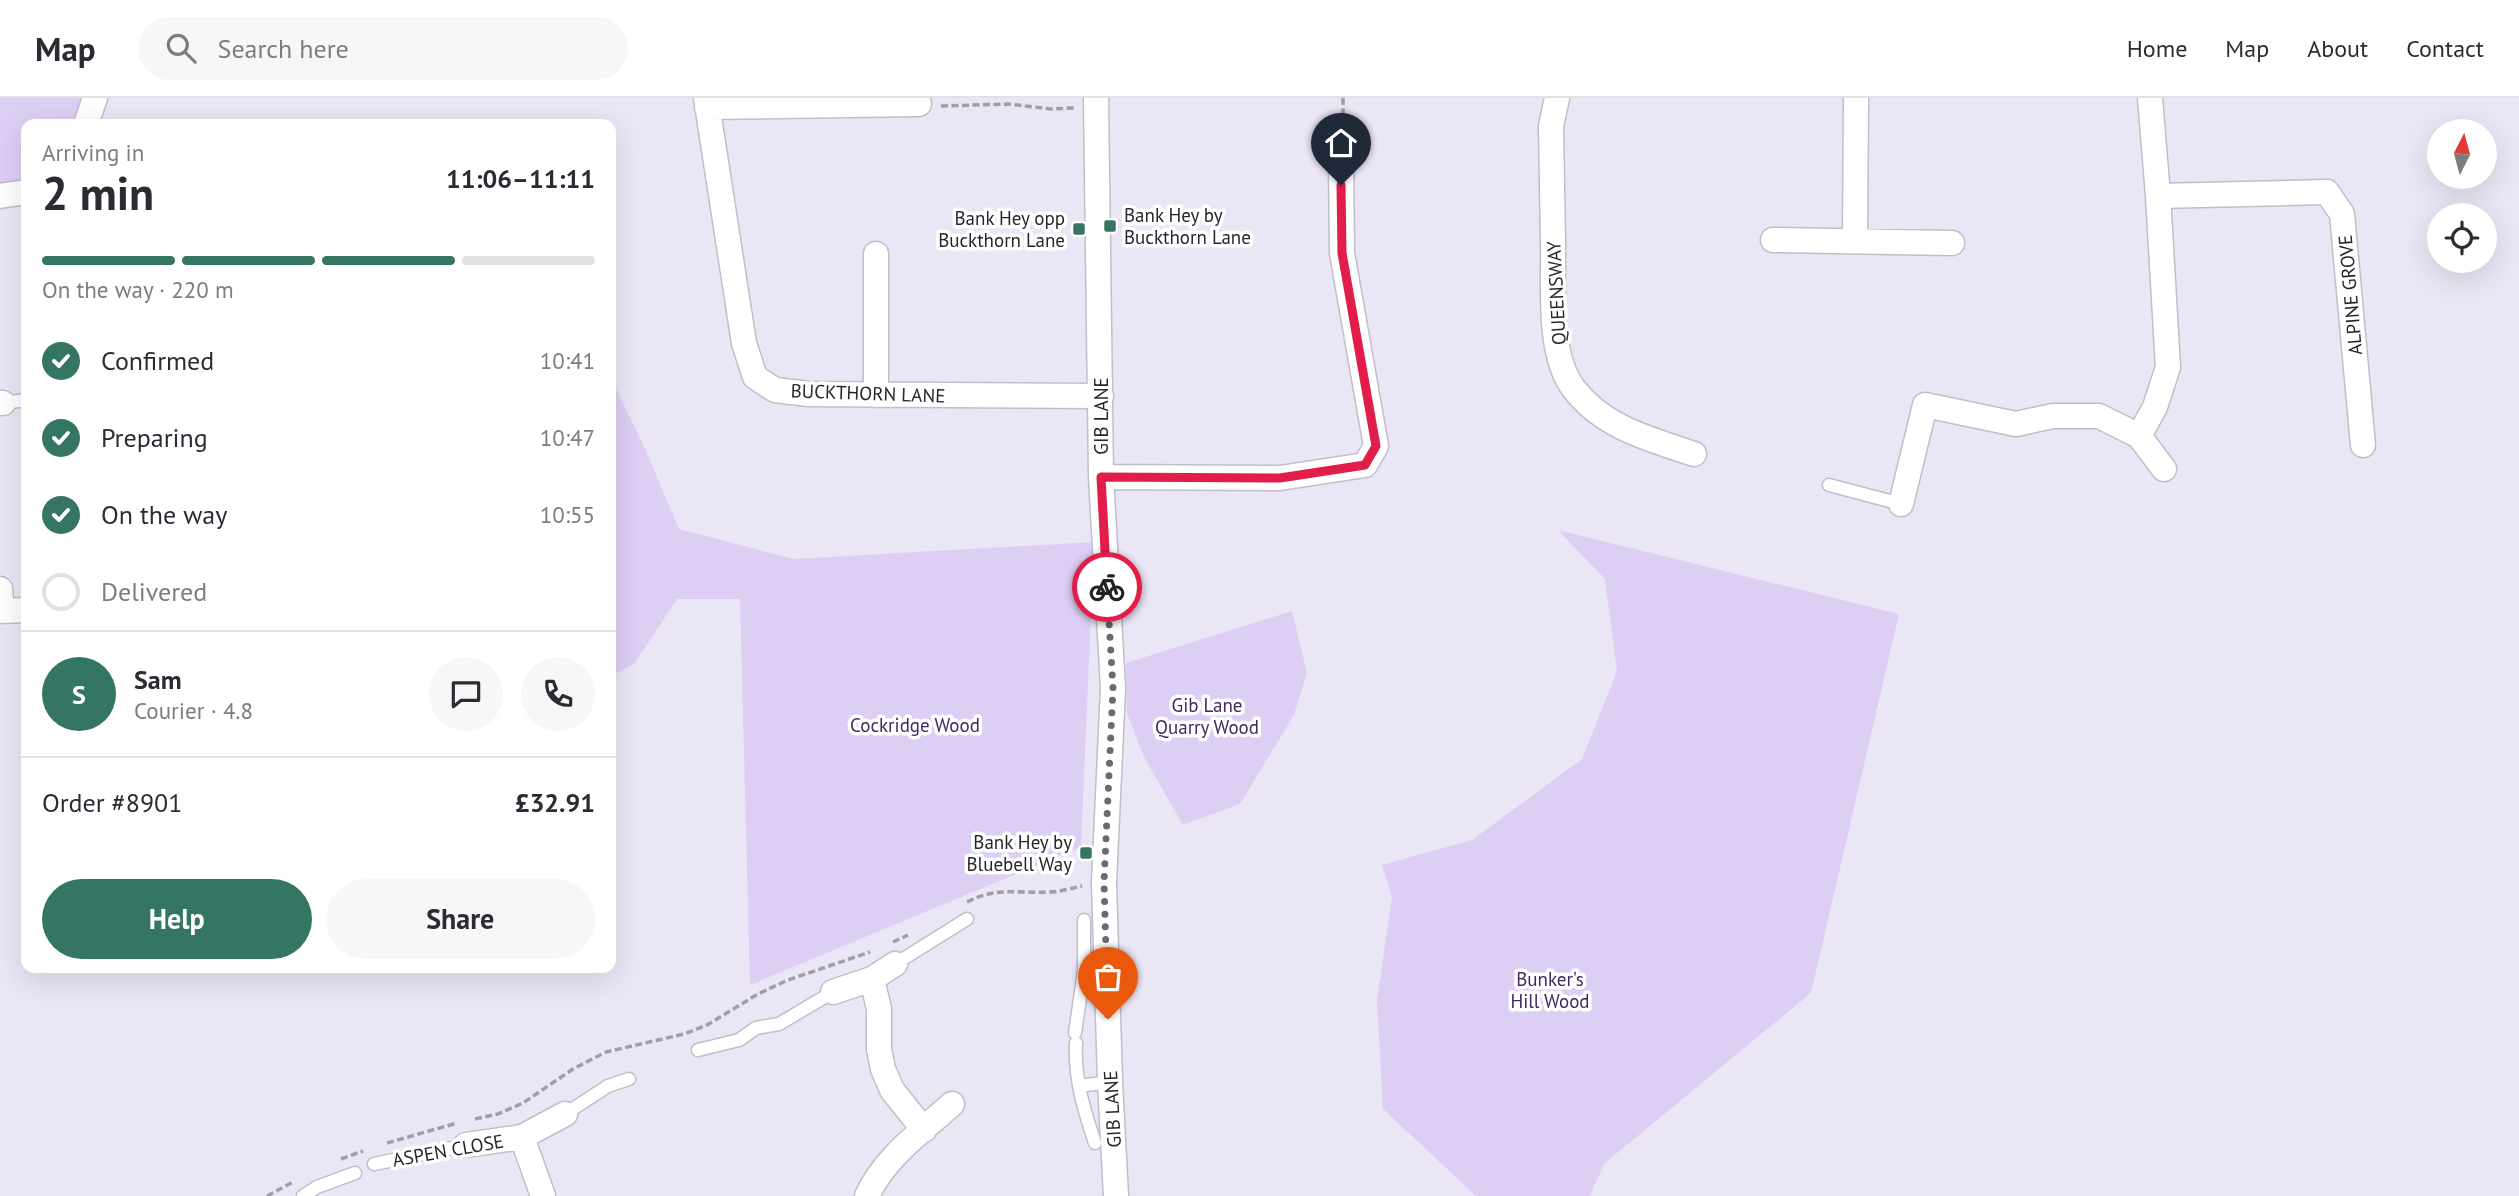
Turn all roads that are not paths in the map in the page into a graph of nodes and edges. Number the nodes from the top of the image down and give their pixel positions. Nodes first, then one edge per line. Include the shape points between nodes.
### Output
1 (95, 98) edge
2 (1557, 98) edge
3 (1856, 98) edge
4 (2150, 98) edge
5 (873, 101) edge
6 (1096, 102) edge
7 (706, 103) edge
8 (919, 104) road end
9 (88, 119) edge
10 (1341, 162) road end
11 (21, 193) edge
12 (0, 196) edge
13 (2158, 196) junction
14 (1773, 240) dead end
15 (1854, 242) junction
16 (1952, 243) dead end
17 (876, 254) dead end
18 (876, 395) junction
19 (1101, 396) junction
20 (2138, 436) junction
21 (2364, 445) dead end
22 (1694, 453) dead end
23 (2164, 469) dead end
24 (1101, 477) junction
25 (1829, 485) dead end
26 (1901, 504) joint
27 (967, 919) dead end
28 (1084, 920) dead end
29 (888, 952) joint
30 (872, 979) junction
31 (833, 992) joint
32 (1081, 998) junction
33 (1108, 998) junction
34 (698, 1050) dead end
35 (629, 1079) dead end
36 (1110, 1082) junction
37 (1079, 1086) junction
38 (952, 1104) dead end
39 (565, 1114) joint
40 (924, 1130) junction
41 (522, 1136) junction
42 (1095, 1143) dead end
43 (466, 1146) joint
44 (374, 1164) dead end
45 (355, 1172) dead end
46 (303, 1196) edge
47 (543, 1196) edge
48 (867, 1196) edge
49 (1116, 1196) edge

1 - 9 street
2 - 22 street, QUEENSWAY via 1551,126 1555,329 1564,367 1573,387 1611,422
3 - 15 street
4 - 13 street
5 - 7 street
5 - 8 street
6 - 19 street, GIB LANE
7 - 18 street, BUCKTHORN LANE via 744,343 755,377 775,390
10 - 24 street via 1342,253 1376,446 1365,465 1280,478
11 - 12 street
13 - 20 street via 2168,367 2155,407
13 - 21 street, ALPINE GROVE via 2327,192 2343,214
14 - 15 street
15 - 16 street
17 - 18 street
18 - 19 street, BUCKTHORN LANE
19 - 24 street, GIB LANE
20 - 23 street
20 - 26 street via 2099,416 2053,416 2015,424 1925,405
24 - 33 street, GIB LANE via 1113,688 1104,882
25 - 26 lane
27 - 29 lane
28 - 32 lane
29 - 30 street
30 - 31 street
30 - 40 street via 883,1069 892,1090
31 - 34 lane via 779,1024
32 - 33 lane
32 - 37 lane via 1075,1038
33 - 36 street, GIB LANE
35 - 39 lane, ASPEN CLOSE via 608,1086
36 - 37 lane
36 - 49 street, GIB LANE
37 - 42 lane
38 - 40 street
39 - 41 street, ASPEN CLOSE
40 - 48 street via 875,1178
41 - 43 street, ASPEN CLOSE
41 - 47 street, ASPEN CLOSE
43 - 44 lane, ASPEN CLOSE
45 - 46 lane

